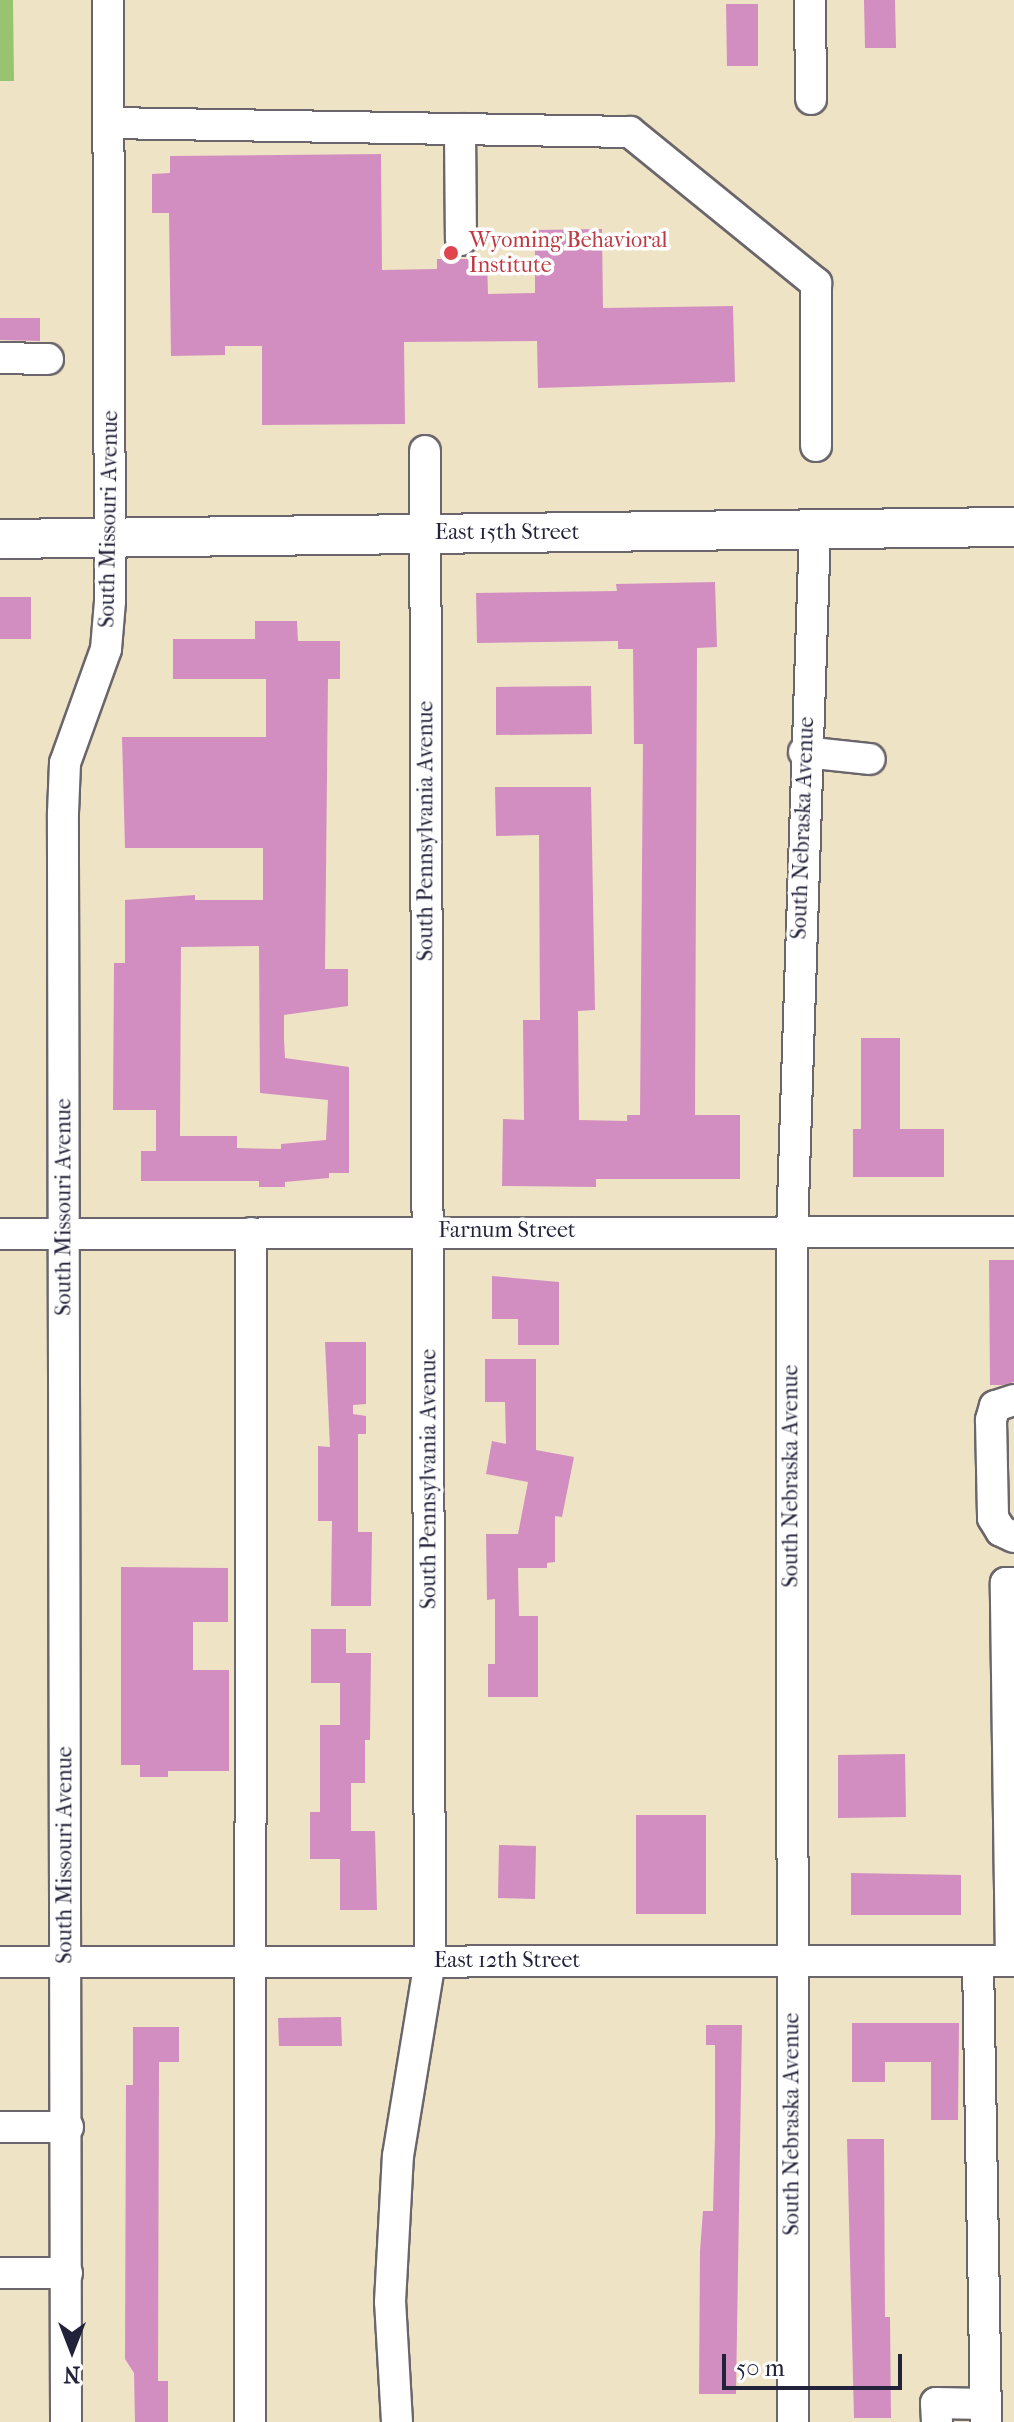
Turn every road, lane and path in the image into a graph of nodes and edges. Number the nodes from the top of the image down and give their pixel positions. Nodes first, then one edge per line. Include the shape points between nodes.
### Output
1 (108, 0) edge
2 (810, 0) edge
3 (811, 99) dead end
4 (109, 123) junction
5 (460, 129) junction
6 (461, 240) dead end
7 (0, 358) edge
8 (48, 359) dead end
9 (816, 446) dead end
10 (425, 451) dead end
11 (1014, 527) edge
12 (815, 530) junction
13 (424, 533) junction
14 (109, 537) junction
15 (0, 539) edge
16 (804, 752) junction
17 (870, 759) dead end
18 (428, 1231) junction
19 (1014, 1232) edge
20 (251, 1233) junction
21 (792, 1233) junction
22 (0, 1234) edge
23 (65, 1234) junction
24 (1014, 1400) edge
25 (1014, 1537) edge
26 (1014, 1583) edge
27 (1011, 1708) edge
28 (248, 1961) junction
29 (430, 1961) junction
30 (978, 1961) junction
31 (1012, 1961) edge
32 (0, 1962) edge
33 (65, 1962) junction
34 (791, 1962) junction
35 (0, 2127) edge
36 (68, 2127) junction
37 (0, 2273) edge
38 (67, 2273) junction
39 (986, 2413) edge
40 (66, 2422) edge
41 (250, 2422) edge
42 (397, 2422) edge
43 (793, 2422) edge
44 (937, 2422) edge

1 - 4 street, South Missouri Avenue
2 - 3 street
4 - 5 street
4 - 14 street, South Missouri Avenue
5 - 6 street
5 - 9 street via 630,132 816,283
7 - 8 street
10 - 13 street, South Pennsylvania Avenue
11 - 12 main road, East 15th Street
12 - 13 main road, East 15th Street
12 - 16 street, South Nebraska Avenue
13 - 14 main road, East 15th Street
13 - 18 street, South Pennsylvania Avenue
14 - 15 main road, East 15th Street
14 - 23 street, South Missouri Avenue via 106,649 65,763
16 - 17 street
16 - 21 street, South Nebraska Avenue
18 - 20 street, Farnum Street
18 - 21 street, Farnum Street
18 - 29 street, South Pennsylvania Avenue
19 - 21 street, Farnum Street
20 - 23 street, Farnum Street
20 - 28 street
21 - 34 street, South Nebraska Avenue
22 - 23 street, Farnum Street
23 - 33 street, South Missouri Avenue
24 - 25 street via 995,1406 991,1420 993,1518 1001,1531
26 - 27 street via 1006,1583
27 - 31 street
28 - 29 street, East 12th Street
28 - 33 street, East 12th Street
28 - 41 street
29 - 34 street, East 12th Street
29 - 42 street, South Pennsylvania Avenue via 398,2156 390,2302
30 - 31 street, East 12th Street
30 - 34 street, East 12th Street
30 - 39 street
32 - 33 street, East 12th Street
33 - 36 street, South Missouri Avenue
34 - 43 street, South Nebraska Avenue
35 - 36 street
36 - 38 street, South Missouri Avenue
37 - 38 street
38 - 40 street, South Missouri Avenue
39 - 44 street via 936,2403

